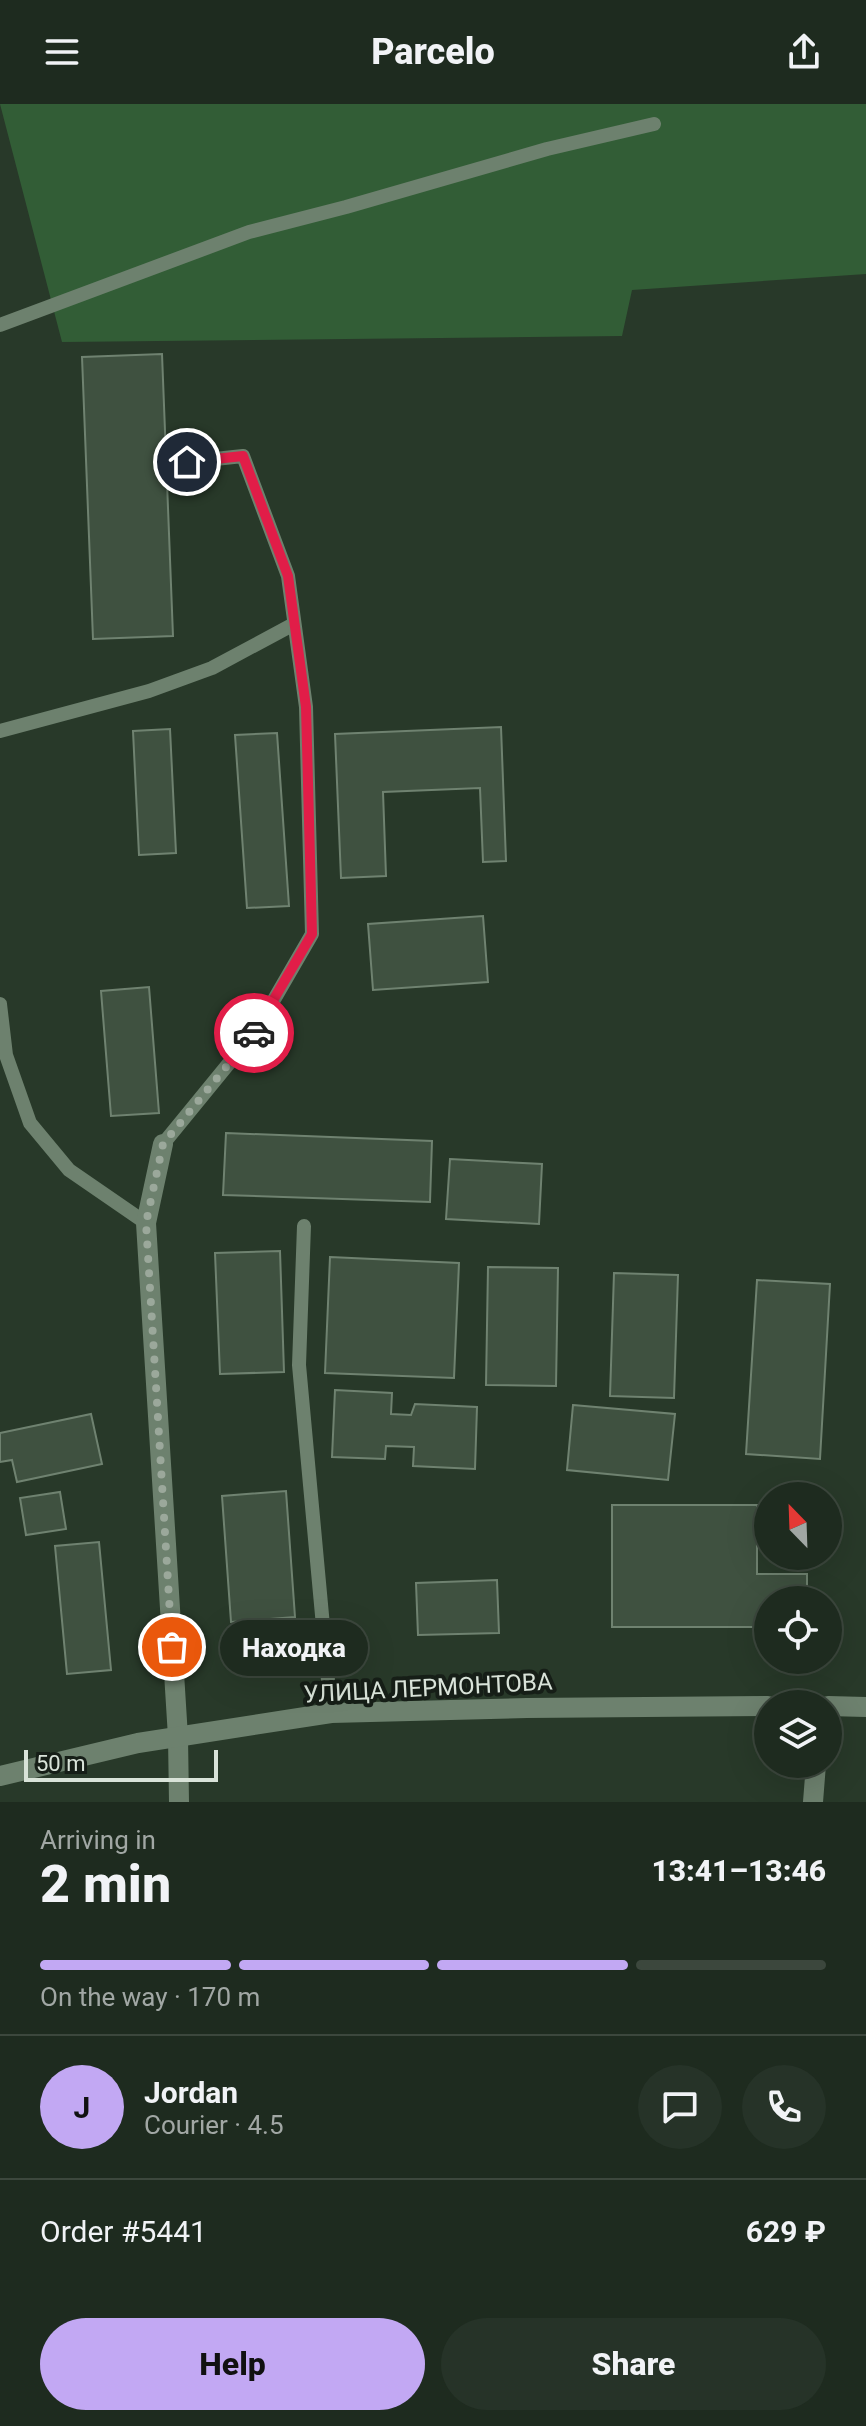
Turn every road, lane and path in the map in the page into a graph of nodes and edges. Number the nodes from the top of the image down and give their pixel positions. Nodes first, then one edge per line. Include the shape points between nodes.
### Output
1 (654, 124) dead end
2 (0, 325) edge
3 (187, 462) dead end
4 (294, 624) junction
5 (0, 731) edge
6 (0, 1004) edge
7 (3, 1051) edge
8 (163, 1144) joint
9 (146, 1223) junction
10 (304, 1226) dead end
11 (754, 1706) edge
12 (842, 1706) edge
13 (866, 1707) edge
14 (331, 1713) junction
15 (178, 1737) junction
16 (0, 1776) edge
17 (815, 1778) edge
18 (179, 1802) edge
19 (813, 1802) edge

1 - 2 lane via 249,232
3 - 4 lane via 243,456 288,576
4 - 5 lane via 212,668 149,691
4 - 8 lane via 306,707 312,934 257,1029
6 - 7 lane
7 - 9 lane via 30,1123 69,1170
8 - 9 main road
9 - 15 main road
10 - 14 lane via 299,1365
11 - 14 main road, УЛИЦА ЛЕРМОНТОВА
12 - 13 main road
14 - 15 main road, УЛИЦА ЛЕРМОНТОВА
15 - 16 main road, УЛИЦА ЛЕРМОНТОВА
15 - 18 main road
17 - 19 main road

